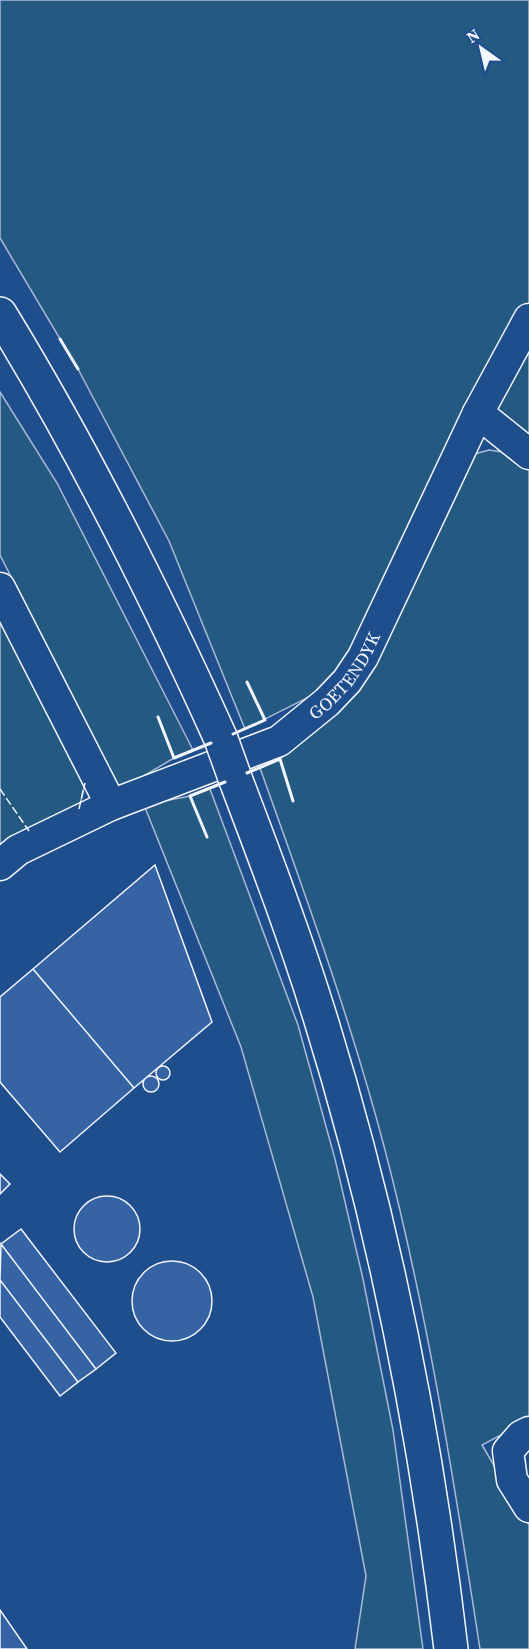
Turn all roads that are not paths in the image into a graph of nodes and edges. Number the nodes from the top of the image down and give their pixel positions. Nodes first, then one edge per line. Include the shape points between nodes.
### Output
1 (0, 314) edge
2 (529, 319) edge
3 (478, 412) junction
4 (529, 454) edge
5 (0, 588) edge
6 (111, 805) junction
7 (0, 865) edge
8 (529, 1431) edge
9 (529, 1507) edge
10 (451, 1649) edge

1 - 10 main road, bridge via 103,495 162,609 221,739 316,1005 375,1215 418,1414
2 - 3 street, GOETENDYK
3 - 4 street
3 - 6 street, GOETENDYK via 363,657 347,681 279,741
5 - 6 street
6 - 7 street, GOETENDYK via 18,850
8 - 9 street via 508,1451 512,1480

